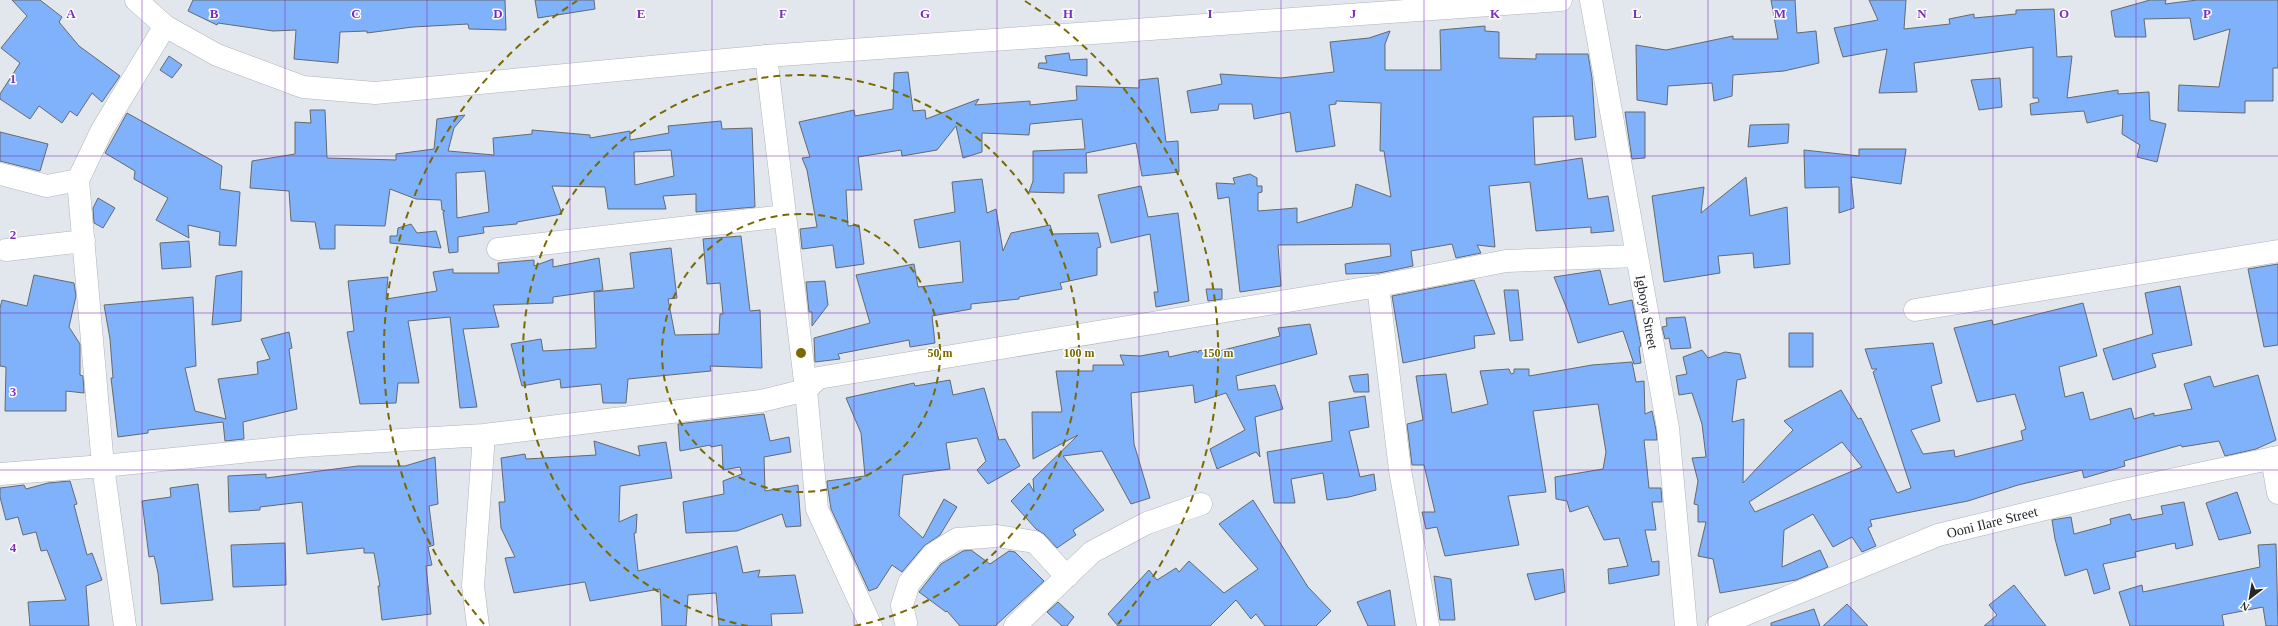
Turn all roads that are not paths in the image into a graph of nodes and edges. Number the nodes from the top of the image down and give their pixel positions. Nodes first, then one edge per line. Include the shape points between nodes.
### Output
1 (136, 0) edge
2 (1561, 0) edge
3 (1591, 0) edge
4 (1463, 4) edge
5 (165, 26) junction
6 (766, 56) junction
7 (0, 174) edge
8 (78, 180) junction
9 (785, 216) junction
10 (84, 241) junction
11 (498, 249) dead end
12 (6, 250) dead end
13 (2278, 251) edge
14 (1637, 256) junction
15 (1378, 286) junction
16 (1915, 310) dead end
17 (806, 390) junction
18 (484, 435) junction
19 (2275, 458) edge
20 (103, 466) junction
21 (0, 474) edge
22 (2278, 493) edge
23 (1201, 504) dead end
24 (1067, 577) junction
25 (904, 625) edge
26 (125, 626) edge
27 (478, 626) edge
28 (871, 626) edge
29 (1015, 626) edge
30 (1428, 626) edge
31 (1686, 626) edge
32 (1717, 626) edge

1 - 5 street
2 - 4 street
3 - 14 street, Igboya Street
4 - 6 street
5 - 6 street via 217,55 303,87 375,93
5 - 8 street via 102,130
6 - 9 street
7 - 8 street via 47,186
8 - 10 street
9 - 11 street
9 - 17 street
10 - 12 street
10 - 20 street
13 - 16 street
14 - 15 street via 1506,261
14 - 31 street, Igboya Street via 1668,428
15 - 17 street via 818,378
15 - 30 street via 1400,470
17 - 18 street via 761,401
17 - 28 street via 817,509
18 - 20 street via 301,446
18 - 27 street via 473,586
19 - 22 street
19 - 32 street, Ooni Ilare Street via 2119,491 1938,535
20 - 21 street
20 - 26 street
23 - 24 street via 1147,523 1092,552
24 - 25 street via 1035,542 997,536 957,539 933,554 909,583 902,605
24 - 29 street

